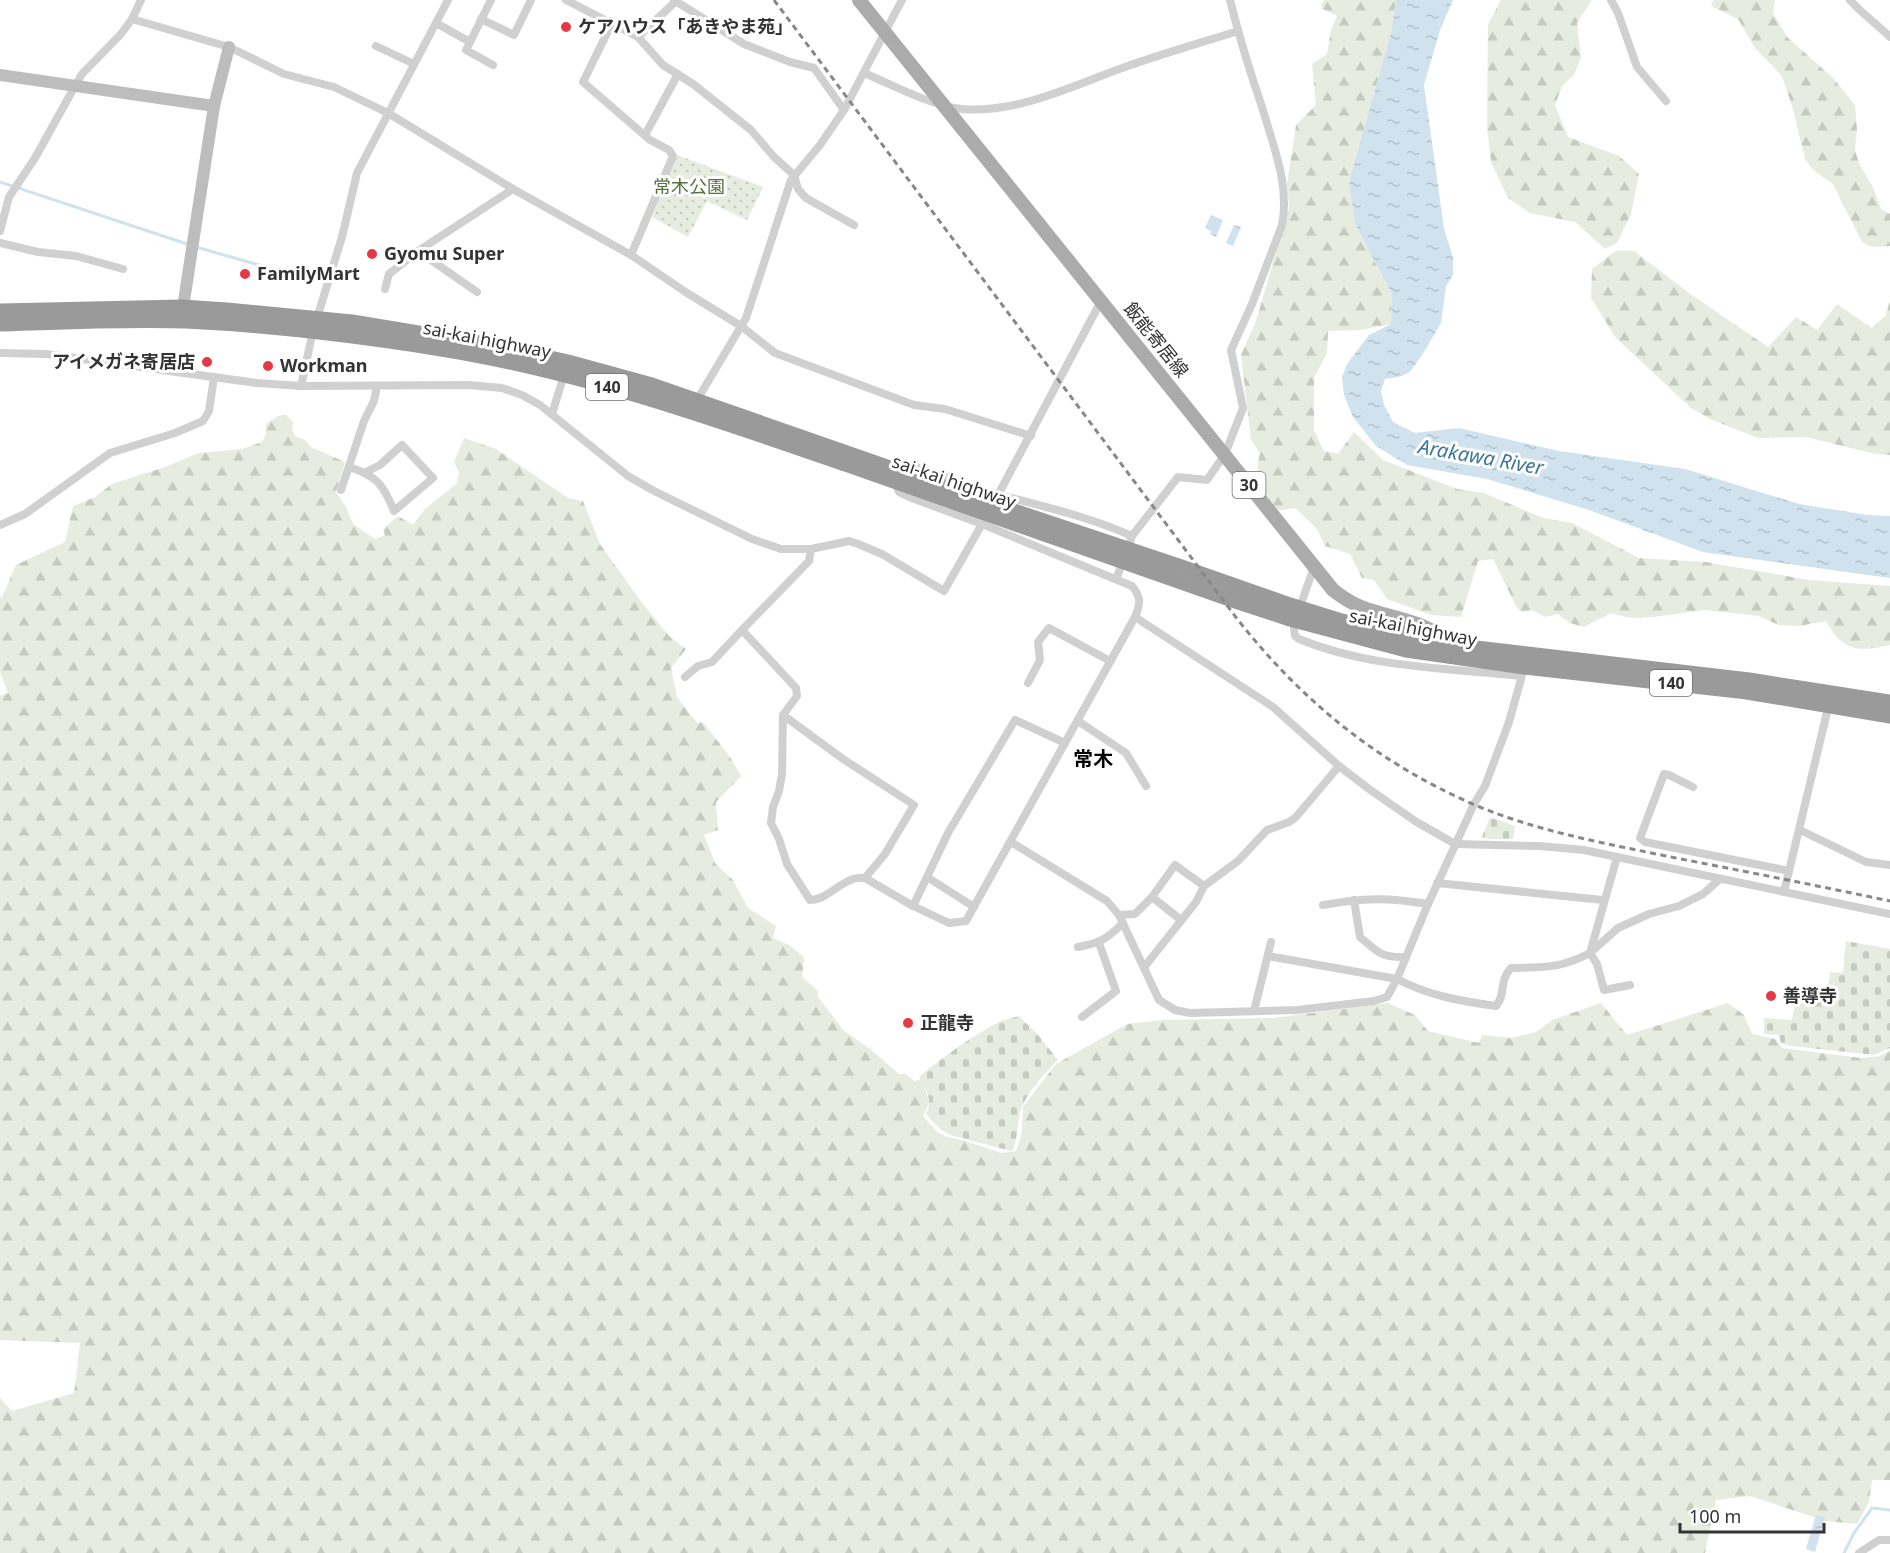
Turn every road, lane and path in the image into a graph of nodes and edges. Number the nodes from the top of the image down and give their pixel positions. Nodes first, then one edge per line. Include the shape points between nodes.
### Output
1 (141, 0) edge
2 (448, 0) edge
3 (491, 0) edge
4 (531, 0) edge
5 (566, 0) edge
6 (859, 0) edge
7 (902, 0) edge
8 (1230, 0) edge
9 (1611, 0) edge
10 (1850, 0) edge
11 (675, 1) edge
12 (132, 19) junction
13 (481, 19) junction
14 (436, 23) junction
15 (612, 23) junction
16 (1238, 31) junction
17 (885, 32) junction
18 (638, 37) junction
19 (1890, 37) edge
20 (470, 42) junction
21 (376, 46) dead end
22 (229, 47) junction
23 (414, 64) junction
24 (493, 65) dead end
25 (864, 73) junction
26 (678, 74) junction
27 (0, 75) edge
28 (75, 86) junction
29 (1666, 100) dead end
30 (214, 106) junction
31 (945, 106) junction
32 (844, 110) junction
33 (388, 113) junction
34 (645, 135) junction
35 (794, 175) junction
36 (513, 189) junction
37 (854, 225) dead end
38 (0, 231) edge
39 (0, 243) edge
40 (418, 252) junction
41 (632, 255) junction
42 (123, 268) dead end
43 (385, 289) dead end
44 (477, 292) dead end
45 (1101, 301) junction
46 (0, 310) edge
47 (182, 314) junction
48 (0, 324) edge
49 (316, 324) junction
50 (741, 326) junction
51 (0, 353) edge
52 (564, 375) junction
53 (214, 377) junction
54 (301, 386) junction
55 (377, 386) junction
56 (698, 400) junction
57 (552, 414) junction
58 (1031, 436) junction
59 (1225, 454) junction
60 (349, 467) junction
61 (366, 472) junction
62 (899, 476) junction
63 (341, 490) dead end
64 (998, 495) junction
65 (982, 524) junction
66 (0, 525) edge
67 (811, 549) junction
68 (1314, 567) junction
69 (1120, 569) dead end
70 (1116, 579) junction
71 (1302, 601) dead end
72 (1135, 617) junction
73 (1294, 628) dead end
74 (742, 630) junction
75 (1451, 651) junction
76 (1110, 661) junction
77 (1525, 666) junction
78 (685, 677) dead end
79 (1028, 683) dead end
80 (1830, 698) junction
81 (1889, 709) edge
82 (783, 715) junction
83 (1078, 721) junction
84 (1065, 743) junction
85 (1339, 766) junction
86 (1146, 786) dead end
87 (1692, 787) dead end
88 (1800, 830) junction
89 (1011, 842) junction
90 (1455, 844) junction
91 (1617, 857) junction
92 (1890, 865) edge
93 (1790, 871) junction
94 (927, 877) junction
95 (865, 878) junction
96 (1720, 879) junction
97 (1437, 883) junction
98 (1204, 886) junction
99 (1784, 892) junction
100 (1152, 897) junction
101 (1354, 900) junction
102 (1603, 900) junction
103 (1323, 904) dead end
104 (1428, 904) junction
105 (913, 906) junction
106 (974, 907) junction
107 (1890, 914) edge
108 (1121, 919) junction
109 (1181, 920) junction
110 (1271, 942) dead end
111 (1099, 943) junction
112 (1078, 948) dead end
113 (1590, 953) junction
114 (1268, 956) junction
115 (1406, 957) junction
116 (1145, 966) junction
117 (1397, 979) junction
118 (1630, 985) dead end
119 (1254, 1011) junction
120 (1082, 1017) dead end
121 (1890, 1540) edge
122 (1859, 1553) edge

1 - 12 street
2 - 14 street
3 - 13 street
4 - 13 street via 514,36
5 - 15 street
6 - 17 main road, 飯能寄居線 / 30
7 - 17 street
8 - 16 street
9 - 29 street via 1637,67
10 - 19 street
11 - 18 street
11 - 32 street via 744,44 814,69
12 - 22 street
12 - 28 street
13 - 20 street
14 - 20 street
14 - 23 street
15 - 18 street
15 - 34 street via 583,82
16 - 31 street via 1022,103 997,109
16 - 59 street via 1279,164 1284,213 1231,350 1244,408
17 - 25 street
17 - 31 main road, 飯能寄居線 / 30
18 - 26 street via 663,65
20 - 24 street via 466,50
21 - 23 street
22 - 30 street
22 - 33 street via 284,74 334,87
23 - 33 street
25 - 31 street
25 - 32 street
26 - 34 street
26 - 35 street via 751,130
27 - 28 street
28 - 30 street
28 - 38 street via 9,197
30 - 47 street
31 - 45 main road, 飯能寄居線 / 30
32 - 35 street
33 - 36 street
33 - 49 street via 357,173
34 - 41 street via 673,156
35 - 37 street via 806,198
35 - 50 street
36 - 40 street
36 - 41 street
39 - 42 street
40 - 43 street via 389,274
40 - 44 street
41 - 50 street
45 - 58 street
45 - 59 main road, 飯能寄居線 / 30
46 - 47 highway, sai-kai highway / 140
47 - 48 highway, sai-kai highway / 140
47 - 49 highway, sai-kai highway / 140
49 - 52 highway, sai-kai highway / 140
49 - 54 street
49 - 56 highway, sai-kai highway / 140 via 491,345 568,362
50 - 56 street
50 - 58 street via 775,353 809,367 914,405 945,409
51 - 53 street via 46,354
52 - 57 street
52 - 62 highway, sai-kai highway / 140
53 - 54 street
53 - 66 street via 209,411 203,421 110,453 25,514
54 - 55 street
55 - 57 street via 502,388 522,395
55 - 60 street
56 - 62 highway, sai-kai highway / 140
57 - 67 street via 628,476 654,491 752,539 781,549
58 - 64 street
59 - 64 street via 1207,480 1178,477 1131,539 1116,529
59 - 68 main road, 飯能寄居線 / 30
60 - 61 street
60 - 63 street
61 - 61 street via 402,445 433,478 394,511 380,482
62 - 64 street via 908,465
62 - 65 street via 899,492
62 - 75 highway, sai-kai highway / 140 via 1290,605
62 - 75 highway, sai-kai highway / 140 via 1290,620 1355,638
65 - 67 street via 944,591 858,544
65 - 70 street
67 - 74 street via 809,561
68 - 71 street
68 - 75 main road, 飯能寄居線 / 30 via 1333,590 1349,601 1430,629 1442,636
69 - 70 street
70 - 72 street via 1139,595
72 - 76 street
72 - 85 street via 1273,706
73 - 77 street via 1299,639 1353,656 1415,666
74 - 78 street via 711,662 698,666
74 - 82 street via 795,688 797,696
75 - 77 highway, sai-kai highway / 140
76 - 79 street via 1049,628 1038,642 1040,660
76 - 83 street
77 - 80 highway, sai-kai highway / 140 via 1721,676
77 - 90 street via 1498,753
80 - 81 highway, sai-kai highway / 140
80 - 88 street
82 - 95 street via 914,805 885,854
82 - 95 street via 782,774 771,824 787,864 810,900 818,900 849,881
83 - 84 street
83 - 86 street via 1126,753
84 - 89 street
84 - 94 street via 1016,720 948,833
85 - 90 street via 1415,821
85 - 98 street via 1296,817 1267,830 1238,861
87 - 93 street via 1664,774 1640,838
88 - 92 street via 1866,862
88 - 93 street
89 - 106 street
89 - 108 street via 1107,901
90 - 91 street via 1539,846
90 - 97 street
91 - 96 street
91 - 102 street
93 - 99 street
94 - 105 street
94 - 106 street
95 - 105 street
96 - 99 street
96 - 113 street via 1679,906 1618,928
97 - 102 street
97 - 104 street
98 - 100 street via 1175,865
98 - 109 street
99 - 107 street
100 - 108 street via 1135,914
100 - 109 street
101 - 103 street
101 - 104 street via 1391,898
101 - 115 street via 1360,937 1382,955
102 - 113 street
104 - 115 street
105 - 106 street via 949,923 966,921
108 - 111 street via 1111,935
108 - 116 street
109 - 116 street
110 - 114 street
111 - 112 street
111 - 120 street via 1116,991
113 - 117 street via 1556,967 1511,968 1505,974 1496,1006 1448,999
113 - 118 street via 1604,990
114 - 117 street
114 - 119 street
115 - 117 street
116 - 119 street via 1159,1000 1175,1010
117 - 119 street via 1387,997 1374,1001
121 - 122 street via 1879,1540

